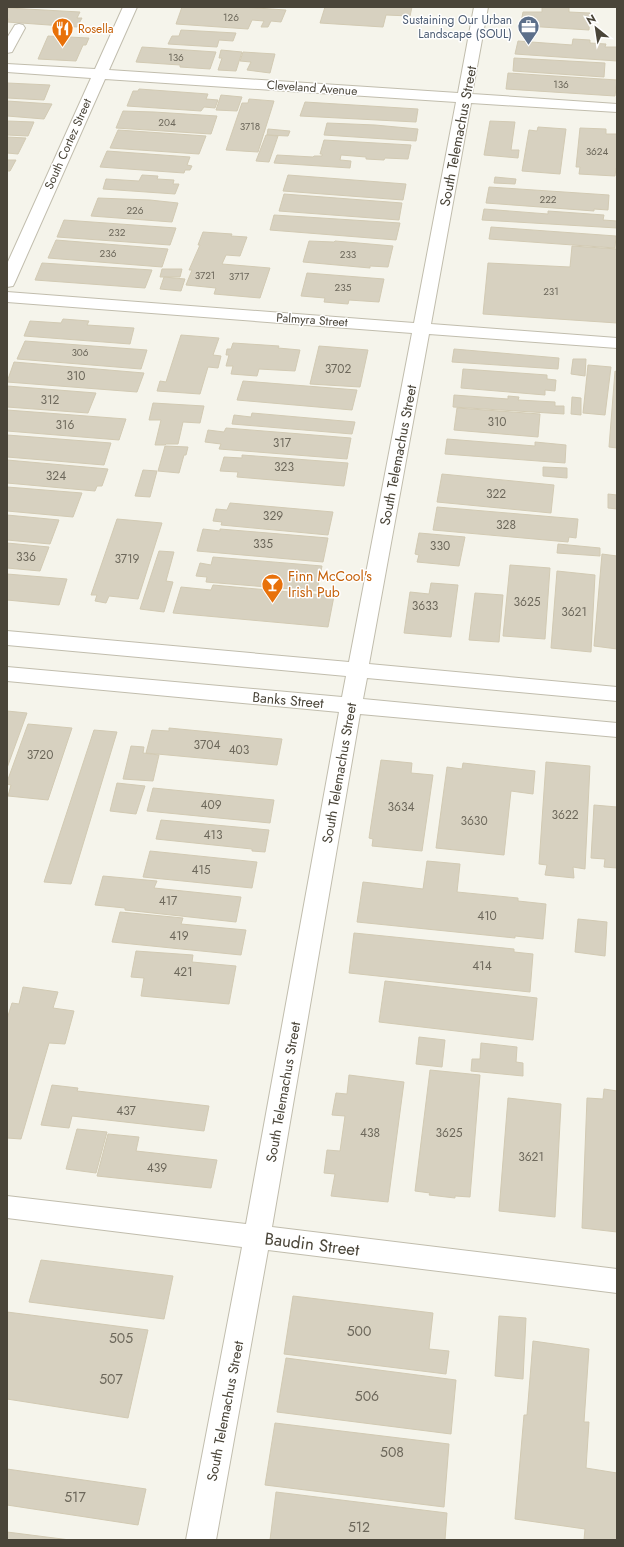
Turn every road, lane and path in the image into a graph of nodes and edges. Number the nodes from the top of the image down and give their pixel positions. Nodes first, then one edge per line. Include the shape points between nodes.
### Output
1 (130, 7) edge
2 (482, 7) edge
3 (19, 28) dead end
4 (7, 49) edge
5 (7, 68) edge
6 (100, 74) junction
7 (465, 98) junction
8 (617, 108) edge
9 (7, 282) edge
10 (7, 297) edge
11 (422, 328) junction
12 (617, 343) edge
13 (7, 638) edge
14 (358, 670) junction
15 (7, 674) edge
16 (617, 694) edge
17 (351, 705) junction
18 (617, 730) edge
19 (7, 1208) edge
20 (257, 1238) junction
21 (617, 1281) edge
22 (201, 1540) edge

1 - 6 street, South Cortez Street
2 - 7 street, South Telemachus Street
3 - 4 lane
5 - 6 street, Cleveland Avenue
6 - 7 street, Cleveland Avenue
6 - 9 street, South Cortez Street
7 - 8 street, Cleveland Avenue
7 - 11 street, South Telemachus Street
10 - 11 street, Palmyra Street
11 - 12 street, Palmyra Street
11 - 14 street, South Telemachus Street
13 - 14 street
14 - 16 street
14 - 17 street, South Telemachus Street
15 - 17 street, Banks Street
17 - 18 street, Banks Street
17 - 20 street, South Telemachus Street
19 - 20 street, Baudin Street
20 - 21 street, Baudin Street
20 - 22 street, South Telemachus Street

